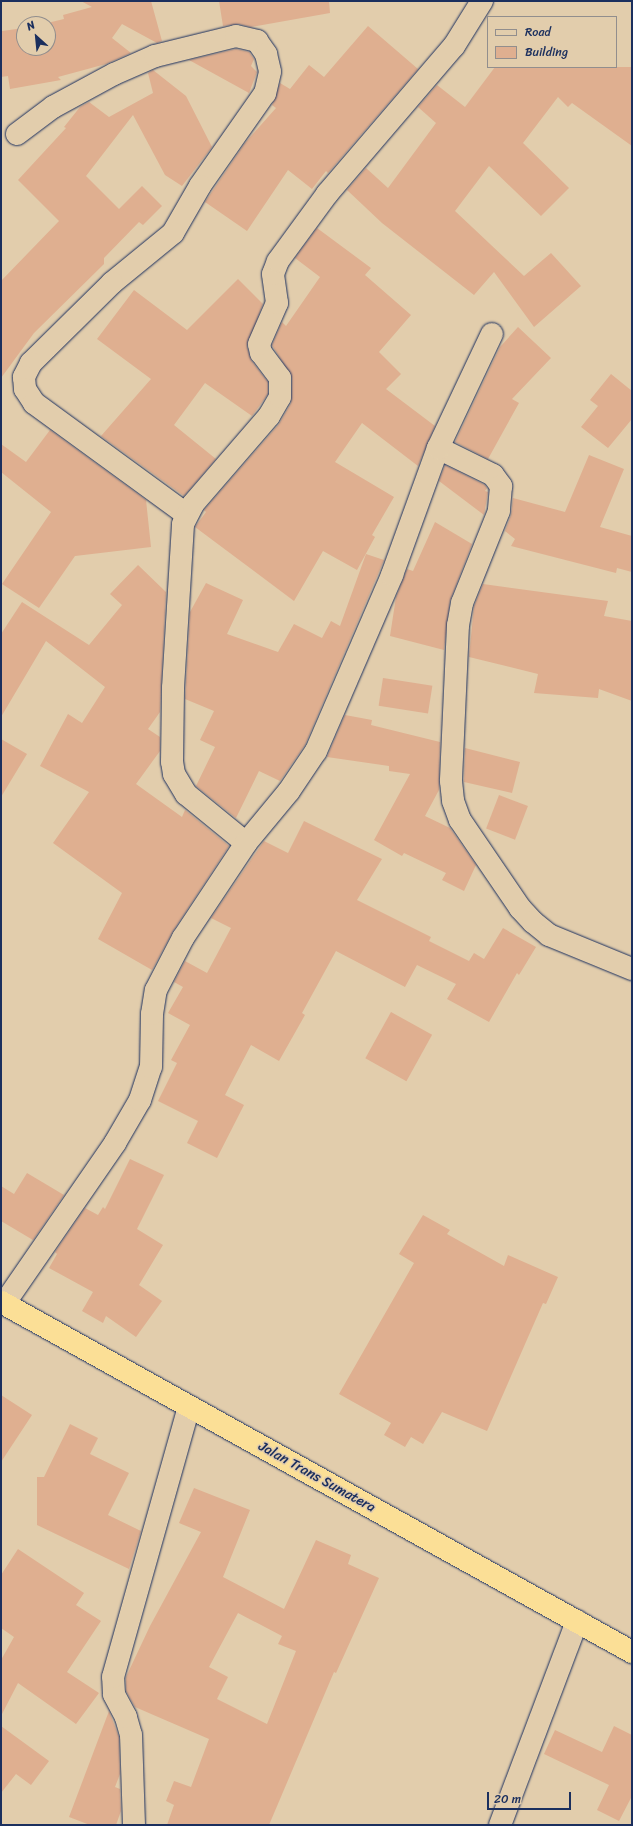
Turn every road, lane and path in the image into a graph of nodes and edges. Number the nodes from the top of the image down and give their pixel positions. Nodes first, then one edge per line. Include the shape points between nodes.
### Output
1 (482, 1) edge
2 (17, 134) dead end
3 (492, 334) dead end
4 (438, 448) junction
5 (186, 514) junction
6 (246, 843) junction
7 (632, 969) edge
8 (3, 1303) edge
9 (189, 1406) junction
10 (577, 1621) junction
11 (632, 1652) edge
12 (134, 1825) edge
13 (500, 1825) edge

1 - 5 street via 454,46 327,194 278,261 273,274 277,303 259,344 261,353 280,378 280,397 269,416
2 - 5 street via 53,107 114,74 155,56 236,36 257,41 266,54 270,72 265,93 200,186 173,233 112,282 31,363 24,377 25,389 34,403
3 - 4 street
4 - 6 street via 389,582 316,750 289,791
4 - 7 street via 493,475 501,486 500,511 462,603 458,625 451,781 453,801 460,820 520,908 533,922 549,935
5 - 6 street via 182,534 172,762 177,780 186,794
6 - 8 street via 183,938 156,990 152,1014 151,1067 140,1100 115,1143
8 - 9 highway, Jalan Trans Sumatera
9 - 10 highway, Jalan Trans Sumatera
9 - 12 street via 113,1677 114,1694 126,1717 131,1735
10 - 11 highway, Jalan Trans Sumatera
10 - 13 street

